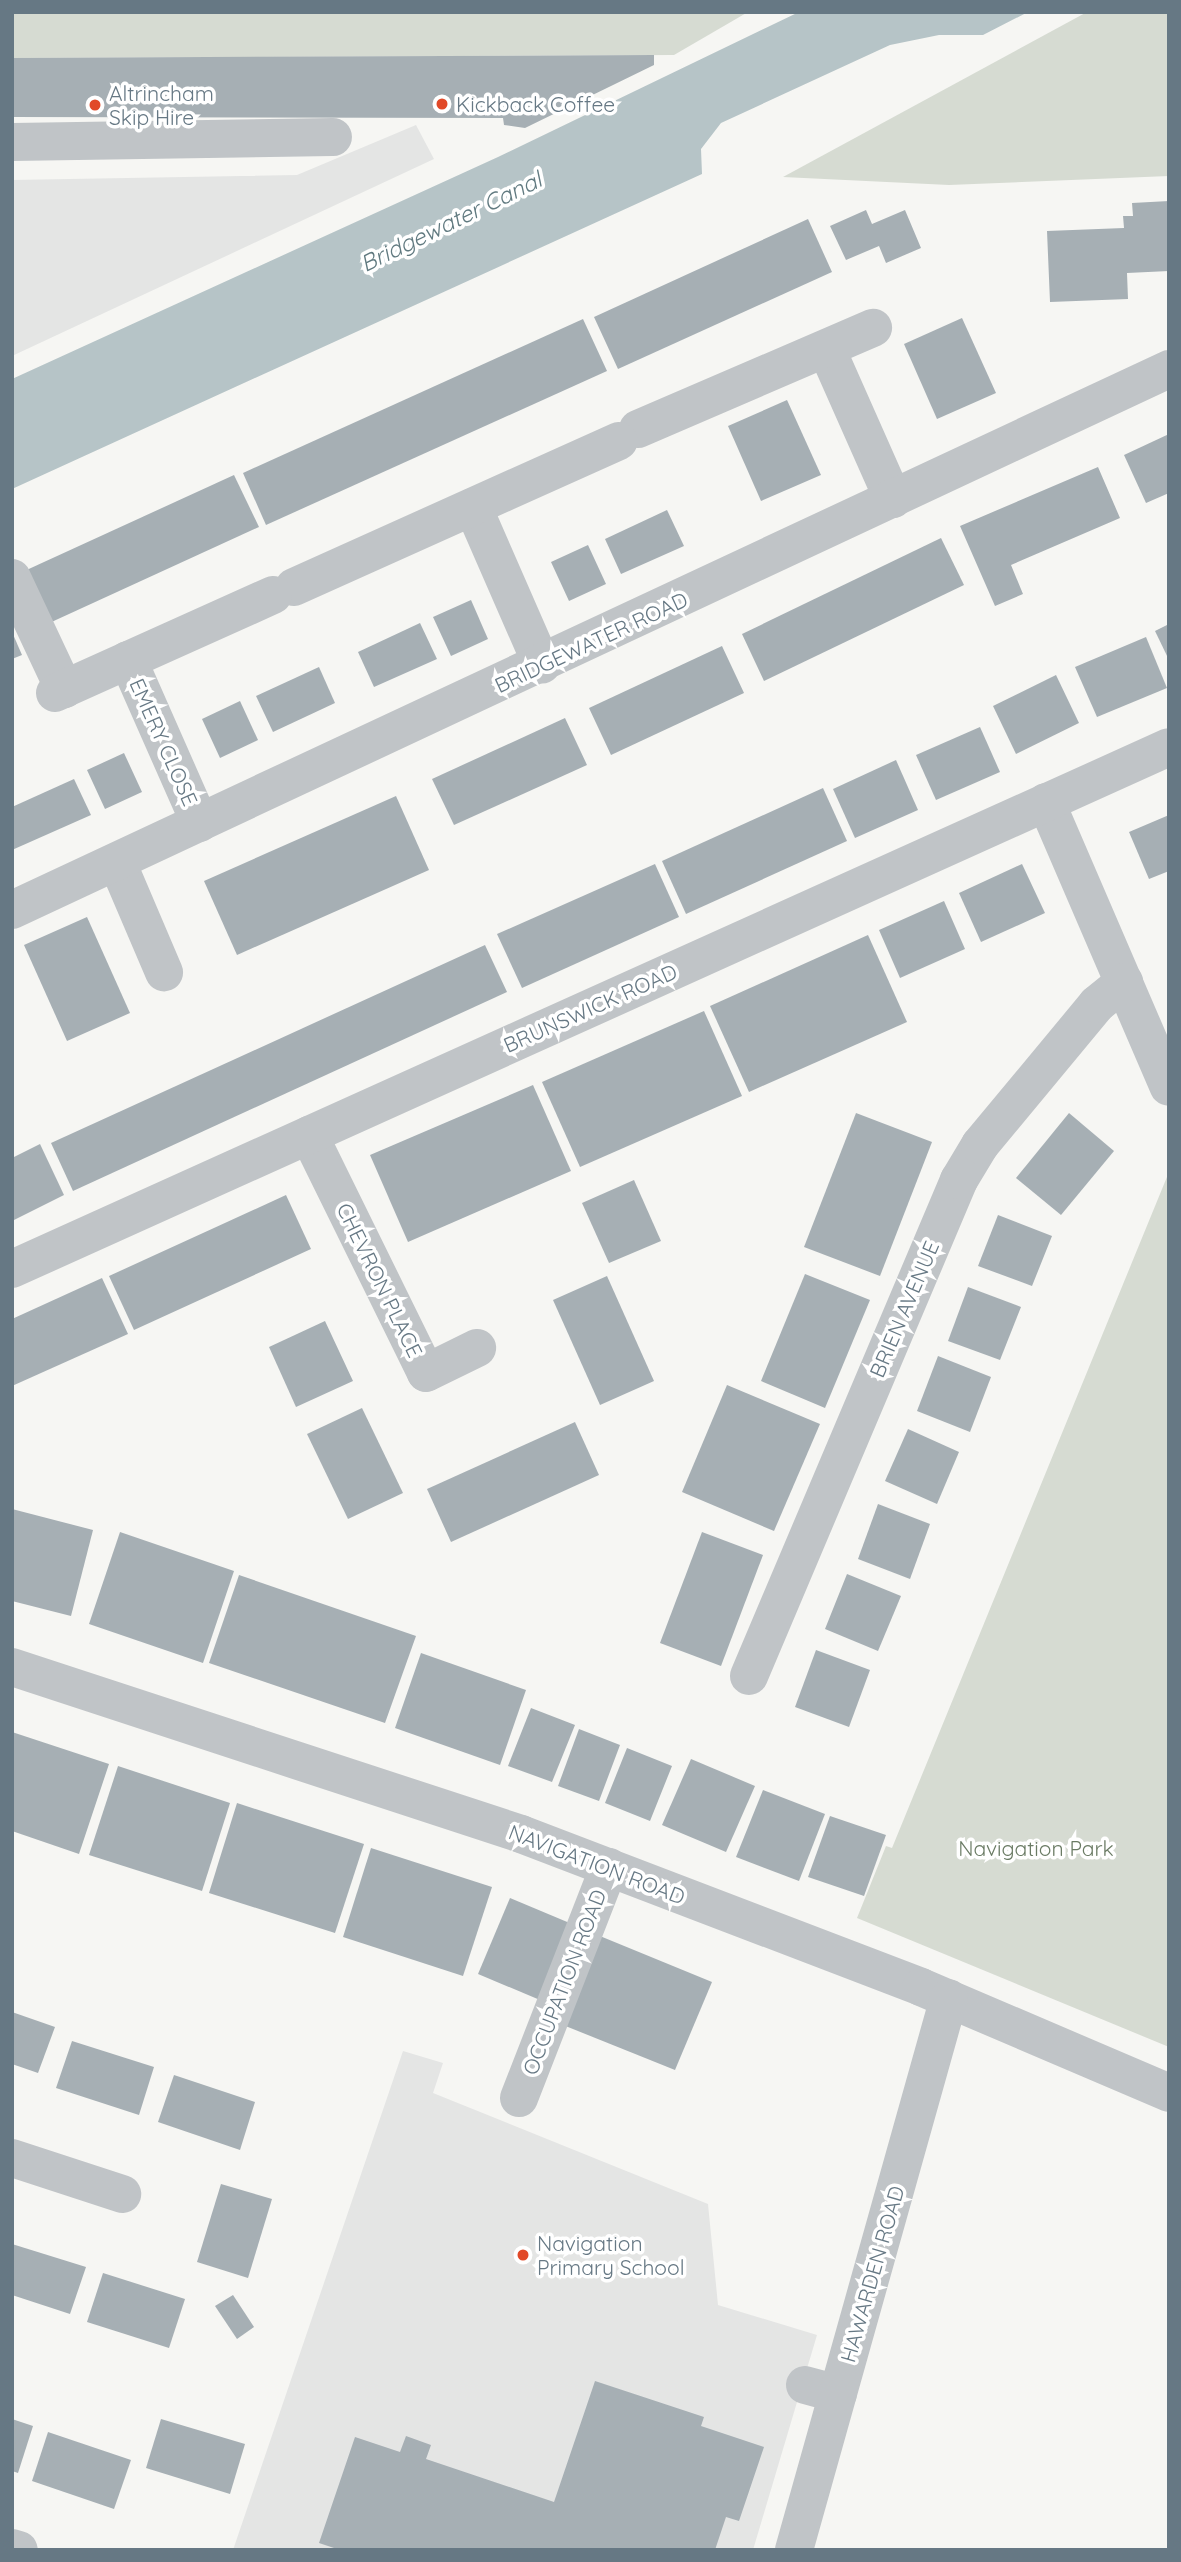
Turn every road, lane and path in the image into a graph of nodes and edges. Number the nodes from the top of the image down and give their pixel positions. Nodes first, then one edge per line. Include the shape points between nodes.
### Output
1 (333, 137) dead end
2 (12, 142) edge
3 (873, 328) dead end
4 (827, 350) junction
5 (1169, 369) edge
6 (893, 499) junction
7 (473, 507) junction
8 (12, 578) edge
9 (128, 660) junction
10 (542, 665) junction
11 (1169, 747) edge
12 (1046, 802) junction
13 (200, 823) junction
14 (117, 862) junction
15 (12, 910) edge
16 (164, 972) dead end
17 (1124, 982) junction
18 (1169, 1087) edge
19 (309, 1135) junction
20 (12, 1269) edge
21 (477, 1348) dead end
22 (12, 1667) edge
23 (749, 1675) dead end
24 (609, 1867) junction
25 (949, 1998) junction
26 (1169, 2093) edge
27 (519, 2098) dead end
28 (12, 2158) edge
29 (122, 2194) dead end
30 (12, 2547) edge
31 (19, 2550) edge
32 (794, 2550) edge

1 - 2 street
3 - 4 street, EMERY CLOSE
4 - 6 street
4 - 7 street, EMERY CLOSE
5 - 6 street, BRIDGEWATER ROAD
6 - 10 street, BRIDGEWATER ROAD
7 - 9 street, EMERY CLOSE
7 - 10 street
8 - 9 street, EMERY CLOSE via 59,691
9 - 13 street, EMERY CLOSE
10 - 13 street, BRIDGEWATER ROAD
11 - 12 street, BRUNSWICK ROAD
12 - 17 street
12 - 19 street, BRUNSWICK ROAD
13 - 14 street, BRIDGEWATER ROAD
14 - 15 street, BRIDGEWATER ROAD
14 - 16 street
17 - 18 street
17 - 23 street, BRIEN AVENUE via 1097,1004 1038,1074 980,1145 958,1181
19 - 20 street, BRUNSWICK ROAD
19 - 21 street, CHEVRON PLACE via 426,1373
22 - 24 street, NAVIGATION ROAD
24 - 25 street, NAVIGATION ROAD
24 - 27 street, OCCUPATION ROAD
25 - 26 street, NAVIGATION ROAD
25 - 32 street, HAWARDEN ROAD via 822,2390
28 - 29 street
30 - 31 street

